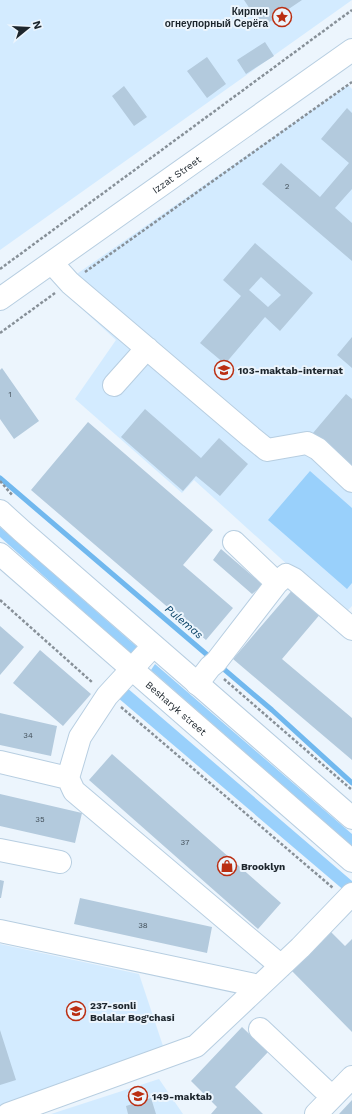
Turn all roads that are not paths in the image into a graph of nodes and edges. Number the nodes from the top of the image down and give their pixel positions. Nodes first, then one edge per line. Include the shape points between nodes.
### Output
1 (352, 50) edge
2 (52, 263) junction
3 (0, 299) edge
4 (146, 348) junction
5 (114, 385) dead end
6 (352, 480) edge
7 (8, 505) edge
8 (234, 542) dead end
9 (0, 554) edge
10 (277, 583) junction
11 (352, 630) edge
12 (153, 646) junction
13 (132, 670) junction
14 (204, 676) junction
15 (0, 762) edge
16 (68, 778) junction
17 (352, 818) edge
18 (0, 850) edge
19 (352, 861) edge
20 (60, 862) dead end
21 (350, 897) edge
22 (0, 931) edge
23 (281, 966) junction
24 (259, 986) junction
25 (260, 1029) dead end
26 (352, 1077) edge
27 (332, 1097) junction
28 (8, 1114) edge
29 (316, 1114) edge

1 - 2 main road, Izzat Street
2 - 3 main road, Izzat Street
2 - 4 main road via 70,283
4 - 5 main road
4 - 6 main road via 267,450 307,443 318,449
7 - 12 main road via 22,531
8 - 10 main road
9 - 13 main road, Besharyk street
10 - 11 main road via 286,575 294,579
10 - 14 main road
12 - 13 main road
12 - 14 main road
13 - 16 main road via 107,696 80,737
13 - 19 main road, Besharyk street
14 - 17 main road
15 - 16 main road
16 - 23 main road via 74,791
18 - 20 main road
21 - 23 main road
22 - 24 main road
23 - 24 main road
24 - 28 main road via 196,1046
25 - 27 main road
26 - 27 main road
27 - 29 main road

